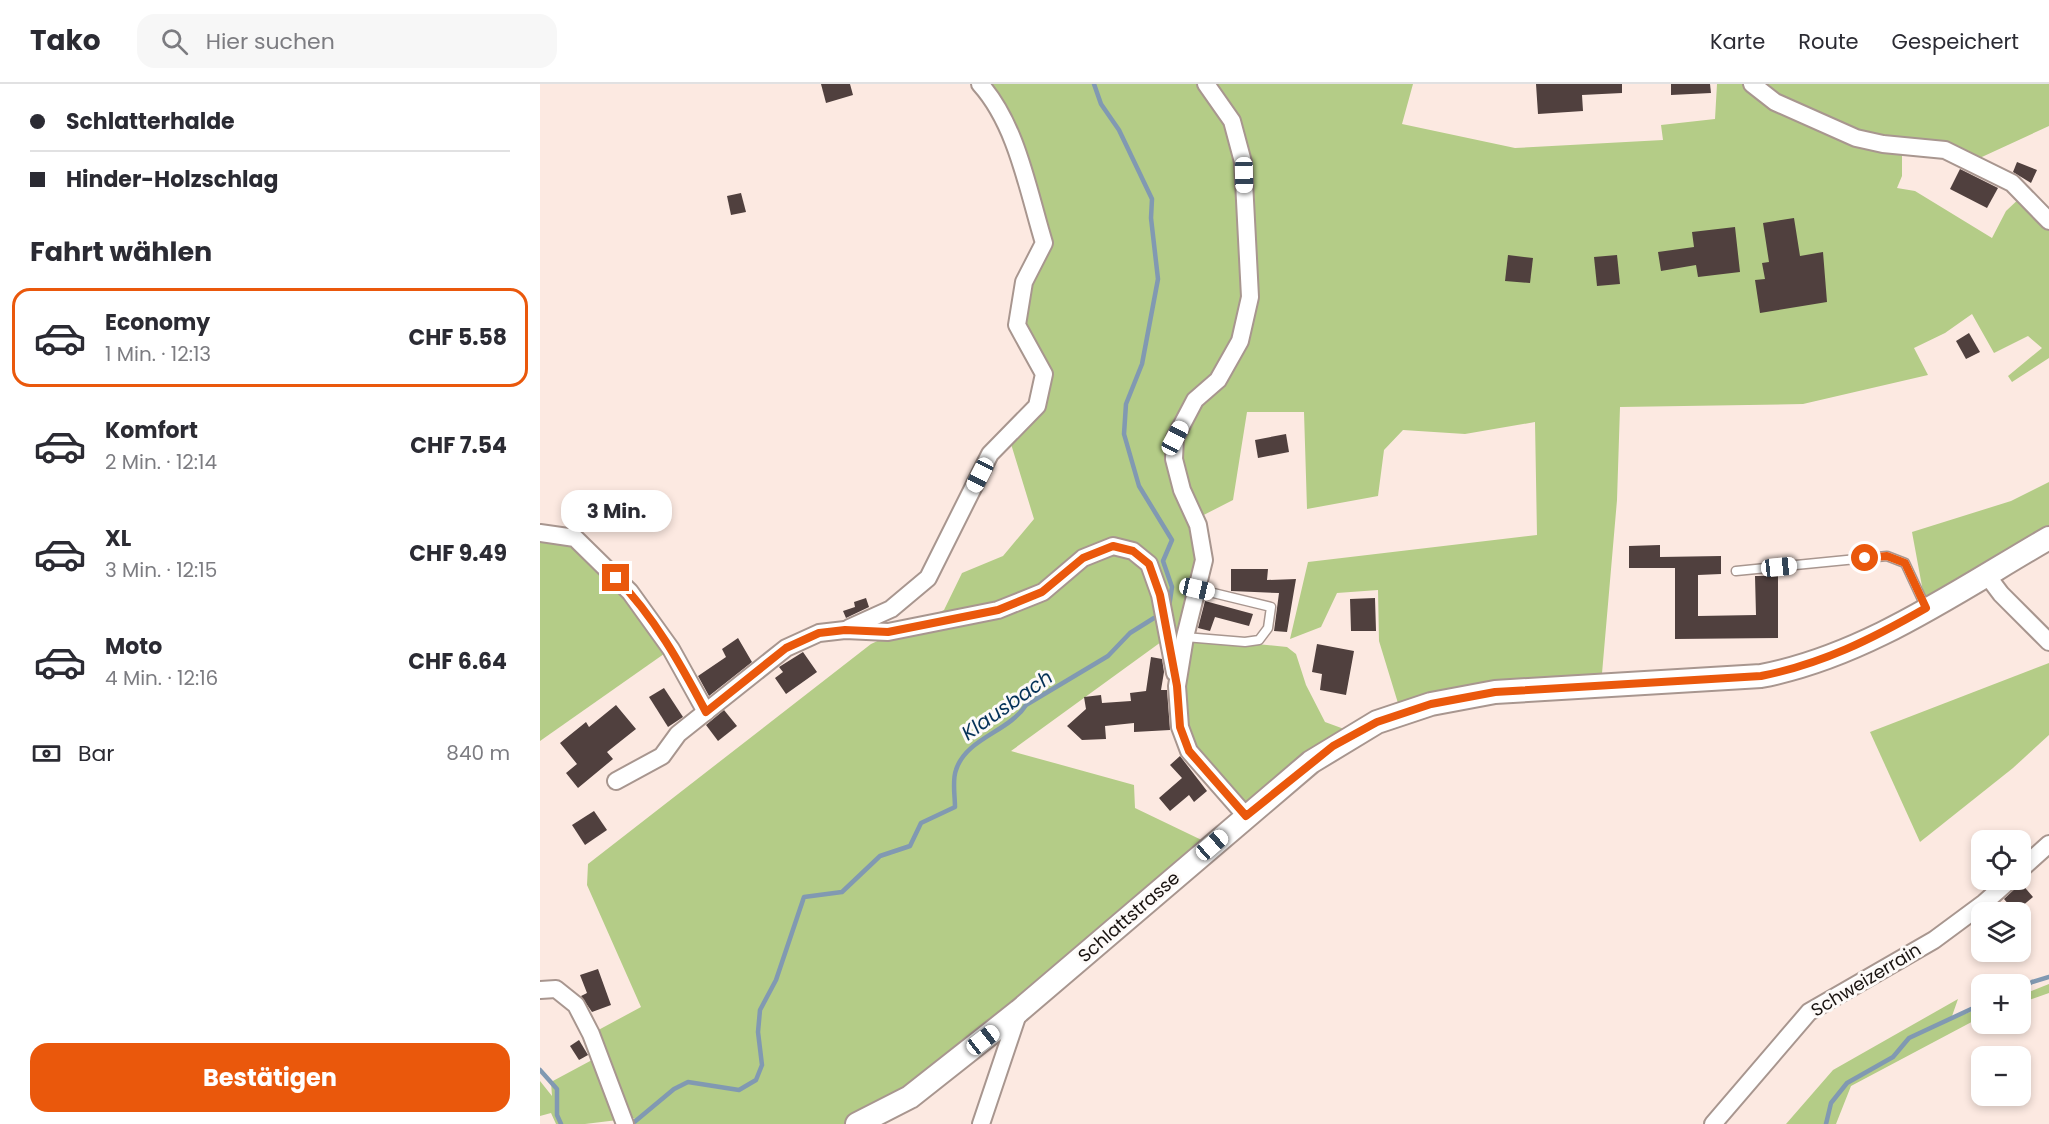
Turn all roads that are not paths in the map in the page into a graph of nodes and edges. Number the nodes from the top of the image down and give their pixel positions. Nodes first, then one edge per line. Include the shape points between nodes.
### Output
1 (980, 84) edge
2 (1206, 84) edge
3 (1752, 84) edge
4 (2049, 221) edge
5 (540, 534) edge
6 (2049, 538) edge
7 (1736, 571) dead end
8 (1986, 574) junction
9 (1197, 589) junction
10 (1926, 608) junction
11 (845, 630) junction
12 (1185, 637) junction
13 (2049, 642) edge
14 (1177, 686) junction
15 (706, 712) junction
16 (616, 781) dead end
17 (1246, 816) junction
18 (2049, 844) edge
19 (2031, 860) edge
20 (1999, 890) edge
21 (540, 990) edge
22 (1019, 1011) junction
23 (625, 1124) edge
24 (857, 1124) edge
25 (981, 1124) edge
26 (1713, 1124) edge

1 - 11 street via 1012,140 1044,243 1024,282 1017,325 1044,374 1037,406 990,454 928,578 891,609
2 - 9 street via 1232,121 1244,162 1250,297 1240,341 1218,380 1195,400 1175,438 1174,459 1182,490 1198,525 1203,560
3 - 4 street via 1775,102 1856,138 1945,150 2012,183
5 - 15 street via 574,538 630,592 671,649
6 - 8 street, Schlattstrasse
7 - 10 lane via 1887,556 1905,563
8 - 10 street, Schlattstrasse
8 - 13 street
9 - 12 street
9 - 12 lane via 1271,607 1268,628 1259,640 1245,642
10 - 17 street, Schlattstrasse via 1860,645 1789,671 1495,692 1431,704 1377,722 1333,746
11 - 14 street via 888,632 998,610 1042,592 1083,558 1113,546 1133,551 1149,564 1160,595
11 - 15 street via 819,633 786,648
12 - 14 street
14 - 17 street via 1180,727 1189,751
15 - 16 street via 678,734 662,756
17 - 22 street, Schlattstrasse
18 - 19 street
20 - 26 street, Schweizerrain via 1934,940 1809,1012
21 - 23 street via 556,989 576,1005
22 - 24 street, Schlattstrasse via 910,1097
22 - 25 street

